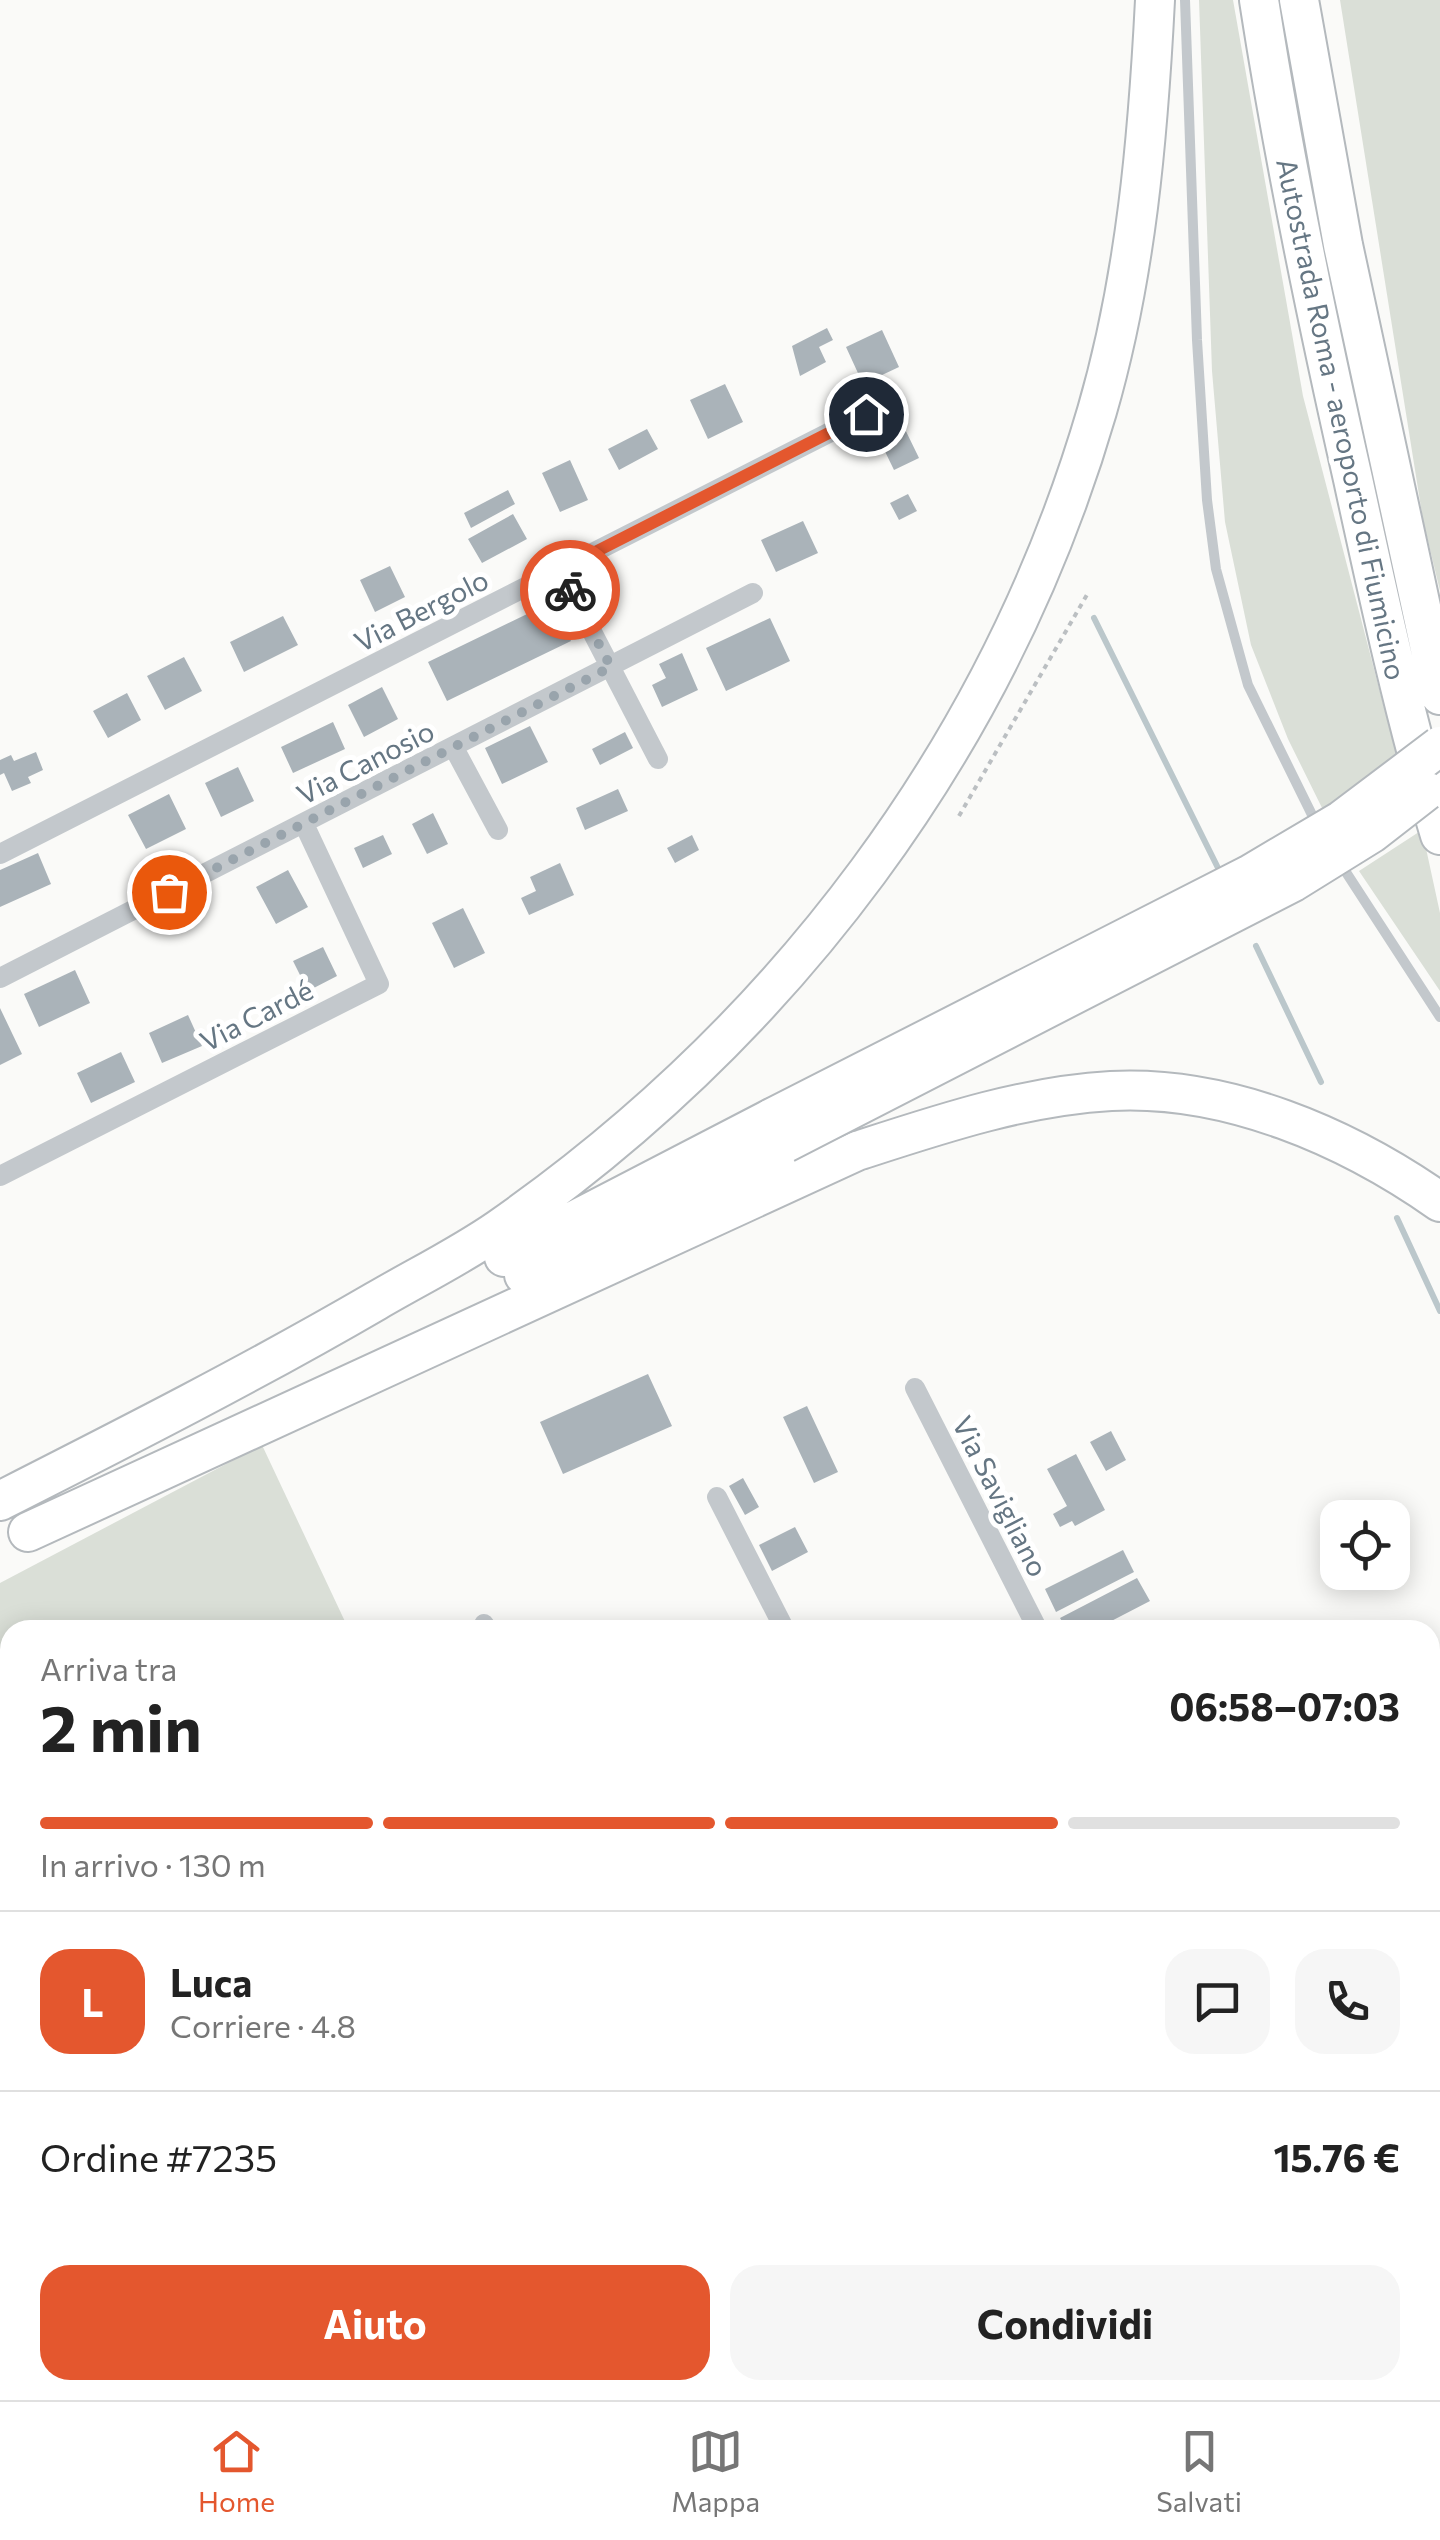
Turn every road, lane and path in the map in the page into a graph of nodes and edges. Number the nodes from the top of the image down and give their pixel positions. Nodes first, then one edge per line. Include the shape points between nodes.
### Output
1 (1154, 0) edge
2 (1185, 0) edge
3 (1259, 0) edge
4 (1299, 0) edge
5 (1324, 0) edge
6 (1320, 130) junction
7 (866, 414) dead end
8 (560, 570) junction
9 (753, 593) dead end
10 (1088, 593) dead end
11 (611, 667) junction
12 (1440, 695) edge
13 (1440, 746) edge
14 (454, 748) junction
15 (658, 759) dead end
16 (1440, 779) edge
17 (959, 816) dead end
18 (304, 824) junction
19 (498, 830) dead end
20 (1440, 835) edge
21 (0, 854) edge
22 (0, 978) edge
23 (1440, 1017) edge
24 (779, 1130) junction
25 (0, 1176) edge
26 (1440, 1202) edge
27 (915, 1388) dead end
28 (717, 1496) dead end
29 (3, 1499) edge
30 (14, 1539) edge
31 (780, 1620) edge
32 (1033, 1620) edge

1 - 29 highway via 1131,260 1098,409 1073,486 977,704 857,890 708,1059 613,1145 494,1232 328,1329
2 - 23 lane via 1206,482 1224,604 1254,698 1303,800
3 - 20 highway, Autostrada Roma - aeroporto di Fiumicino via 1338,415
4 - 6 highway, Autostrada Roma - aeroporto di Fiumicino
5 - 6 highway via 1334,70
6 - 12 highway, Autostrada Roma - aeroporto di Fiumicino
7 - 8 street, Via Bergolo
8 - 11 street
8 - 21 street, Via Bergolo
9 - 11 street, Via Canosio
10 - 17 path
11 - 14 street, Via Canosio
11 - 15 street
13 - 24 highway, bridge via 1342,820 1249,875
14 - 18 street, Via Canosio
14 - 19 street
16 - 24 highway, bridge via 1293,882
18 - 22 street, Via Canosio
18 - 25 street, Via Cardé via 379,984
24 - 29 highway
24 - 30 highway
26 - 30 highway via 1347,1146 1231,1104 1116,1091 985,1112 857,1151
27 - 32 street, Via Savigliano
28 - 31 street

